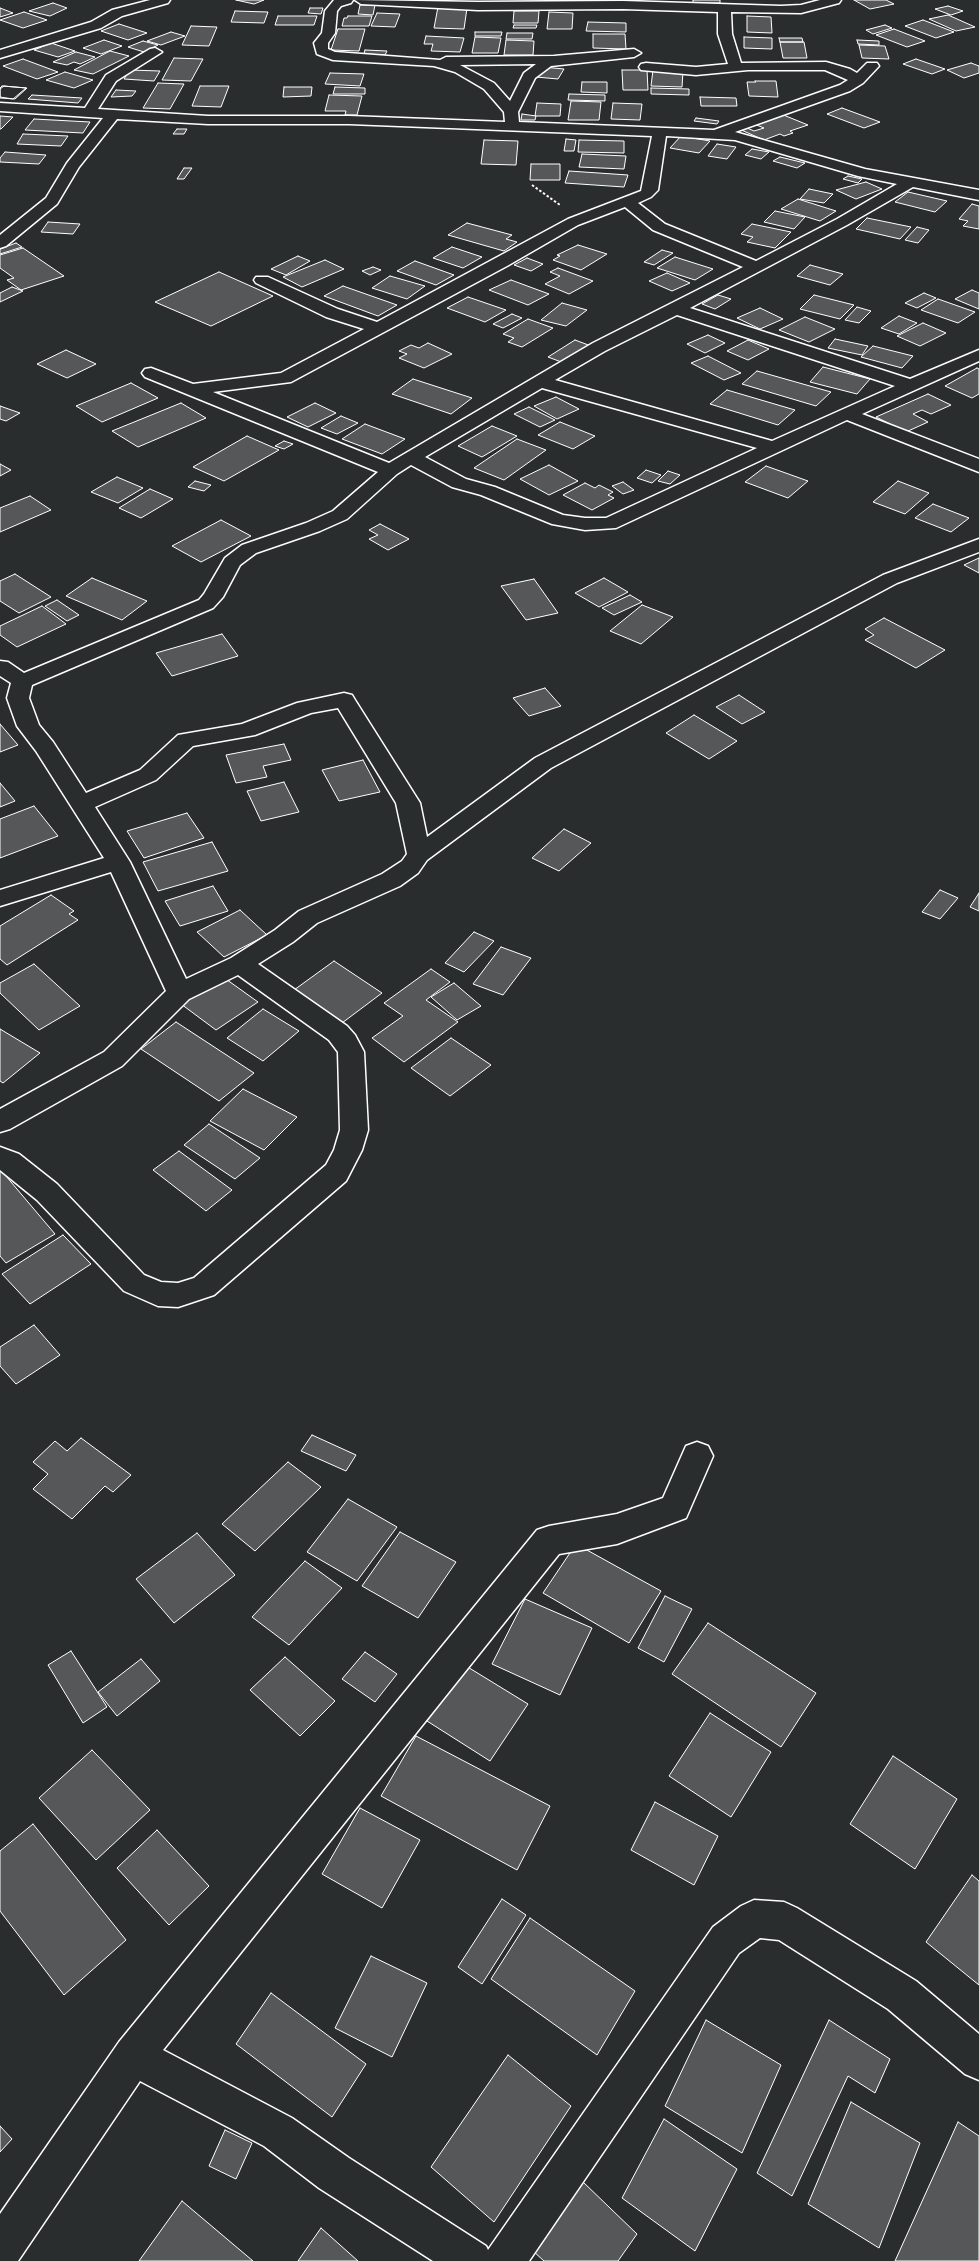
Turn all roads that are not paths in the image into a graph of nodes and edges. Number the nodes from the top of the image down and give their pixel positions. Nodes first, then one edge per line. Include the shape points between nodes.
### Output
1 (164, 0) edge
2 (361, 0) edge
3 (835, 0) edge
4 (340, 1) edge
5 (517, 2) edge
6 (724, 9) junction
7 (155, 52) dead end
8 (634, 53) dead end
9 (0, 54) edge
10 (554, 60) junction
11 (434, 62) junction
12 (872, 66) dead end
13 (646, 67) dead end
14 (736, 67) junction
15 (858, 80) junction
16 (0, 107) edge
17 (89, 112) junction
18 (112, 115) junction
19 (512, 119) junction
20 (660, 131) junction
21 (716, 134) junction
22 (909, 184) junction
23 (979, 195) edge
24 (628, 202) junction
25 (0, 243) edge
26 (756, 267) junction
27 (262, 280) dead end
28 (676, 310) junction
29 (377, 328) junction
30 (979, 355) edge
31 (151, 373) dead end
32 (285, 378) junction
33 (541, 382) junction
34 (911, 385) junction
35 (192, 388) junction
36 (277, 408) junction
37 (847, 414) junction
38 (774, 447) junction
39 (412, 458) junction
40 (979, 466) edge
41 (390, 470) junction
42 (979, 545) edge
43 (0, 668) edge
44 (22, 681) junction
45 (81, 804) junction
46 (418, 854) junction
47 (118, 862) junction
48 (0, 898) edge
49 (240, 964) junction
50 (180, 993) junction
51 (0, 1122) edge
52 (0, 1158) edge
53 (697, 1456) dead end
54 (133, 2056) junction
55 (979, 2060) edge
56 (0, 2250) edge
57 (471, 2261) edge
58 (504, 2261) edge

1 - 9 street
2 - 5 street via 478,6
3 - 6 street via 801,9
4 - 11 street via 331,11 322,51 333,56
5 - 6 street
6 - 14 street via 725,34
7 - 17 street via 111,78
8 - 10 street
10 - 11 street
10 - 19 street via 528,76
11 - 19 street via 460,69 489,86
12 - 15 street
13 - 14 street via 696,71
14 - 15 street via 826,66
15 - 21 street via 822,97
16 - 17 street
17 - 18 street
18 - 19 street via 230,120
18 - 25 street via 72,166 52,200
19 - 20 street
20 - 21 street
20 - 24 street via 650,190
21 - 22 street via 736,136 845,169
22 - 23 street
22 - 26 street
24 - 26 street via 649,221 667,231
24 - 29 street via 572,222
26 - 28 street
27 - 29 street via 332,313
28 - 33 street via 599,347
28 - 34 street
29 - 32 street
30 - 34 street
31 - 35 street
32 - 35 street
32 - 36 street
33 - 38 street
33 - 39 street
34 - 37 street
35 - 36 street
36 - 41 street
37 - 38 street
37 - 40 street
38 - 39 street via 609,524 559,520 488,491 459,483
39 - 41 street
41 - 44 street via 340,514 239,555 206,604
42 - 46 street via 890,579 543,763
43 - 44 street
44 - 45 street via 18,698 28,726
45 - 46 street via 148,774 186,740 247,730 305,708 344,700 408,803
45 - 47 street
46 - 49 street via 410,867 391,880 308,917
47 - 48 street
47 - 50 street
49 - 50 street
49 - 52 street via 338,1033 346,1042 351,1052 354,1130 336,1173 204,1287 178,1295 158,1294 134,1282 47,1192
50 - 51 street via 113,1059
53 - 54 street via 674,1508 617,1529 548,1541
54 - 56 street
54 - 57 street via 278,2132 334,2173
55 - 58 street via 902,1995 784,1921 754,1919 726,1940

